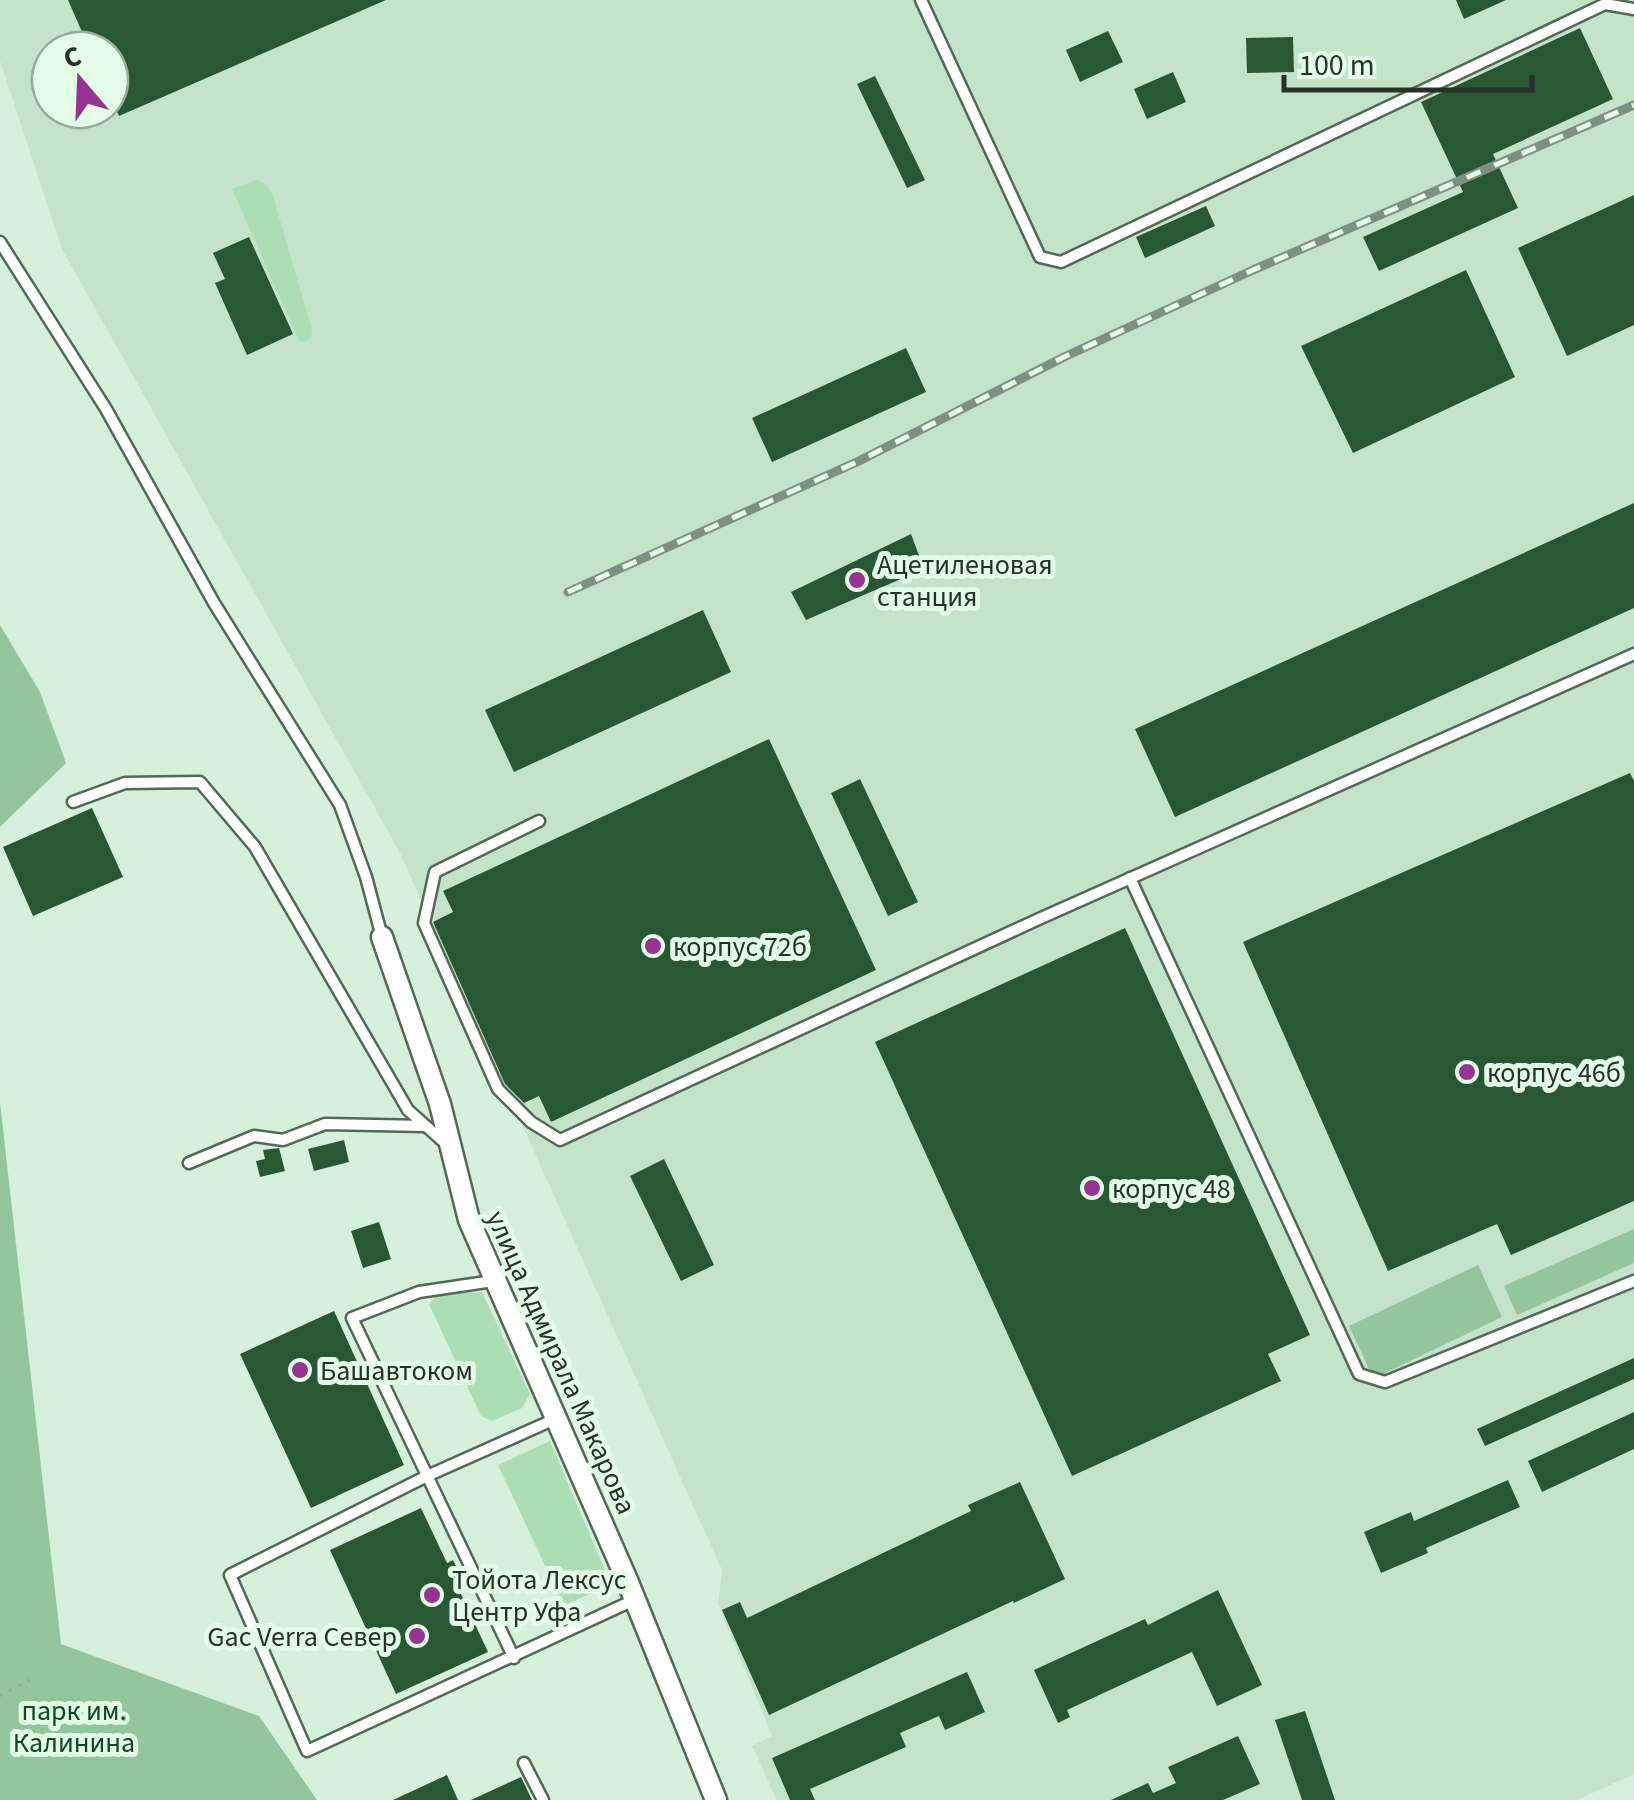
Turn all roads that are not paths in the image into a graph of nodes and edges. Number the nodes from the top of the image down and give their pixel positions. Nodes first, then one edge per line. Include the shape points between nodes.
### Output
1 (922, 0) edge
2 (1634, 9) edge
3 (0, 242) edge
4 (1634, 654) edge
5 (74, 802) dead end
6 (538, 821) dead end
7 (1130, 878) junction
8 (382, 937) joint
9 (426, 1126) junction
10 (449, 1147) junction
11 (189, 1163) dead end
12 (493, 1281) junction
13 (1634, 1281) edge
14 (555, 1419) junction
15 (427, 1476) junction
16 (635, 1600) junction
17 (514, 1658) junction
18 (524, 1763) dead end
19 (543, 1800) edge
20 (716, 1800) edge

1 - 2 lane via 1040,257 1061,262 1605,4
3 - 8 lane via 340,805
4 - 7 lane
5 - 9 lane via 125,783 200,782 255,847 408,1110
6 - 7 lane via 435,872 424,923 498,1088 560,1140
7 - 13 lane via 1359,1374 1384,1382
8 - 10 street, улица Адмирала Макарова
9 - 10 lane
9 - 11 lane via 325,1124 283,1140 254,1136
10 - 12 street, улица Адмирала Макарова
12 - 14 street, улица Адмирала Макарова
12 - 15 lane via 419,1292 352,1318
14 - 15 lane
14 - 16 street, улица Адмирала Макарова
15 - 17 lane
15 - 17 lane via 230,1576 307,1752
16 - 17 lane
16 - 20 street, улица Адмирала Макарова
18 - 19 lane

